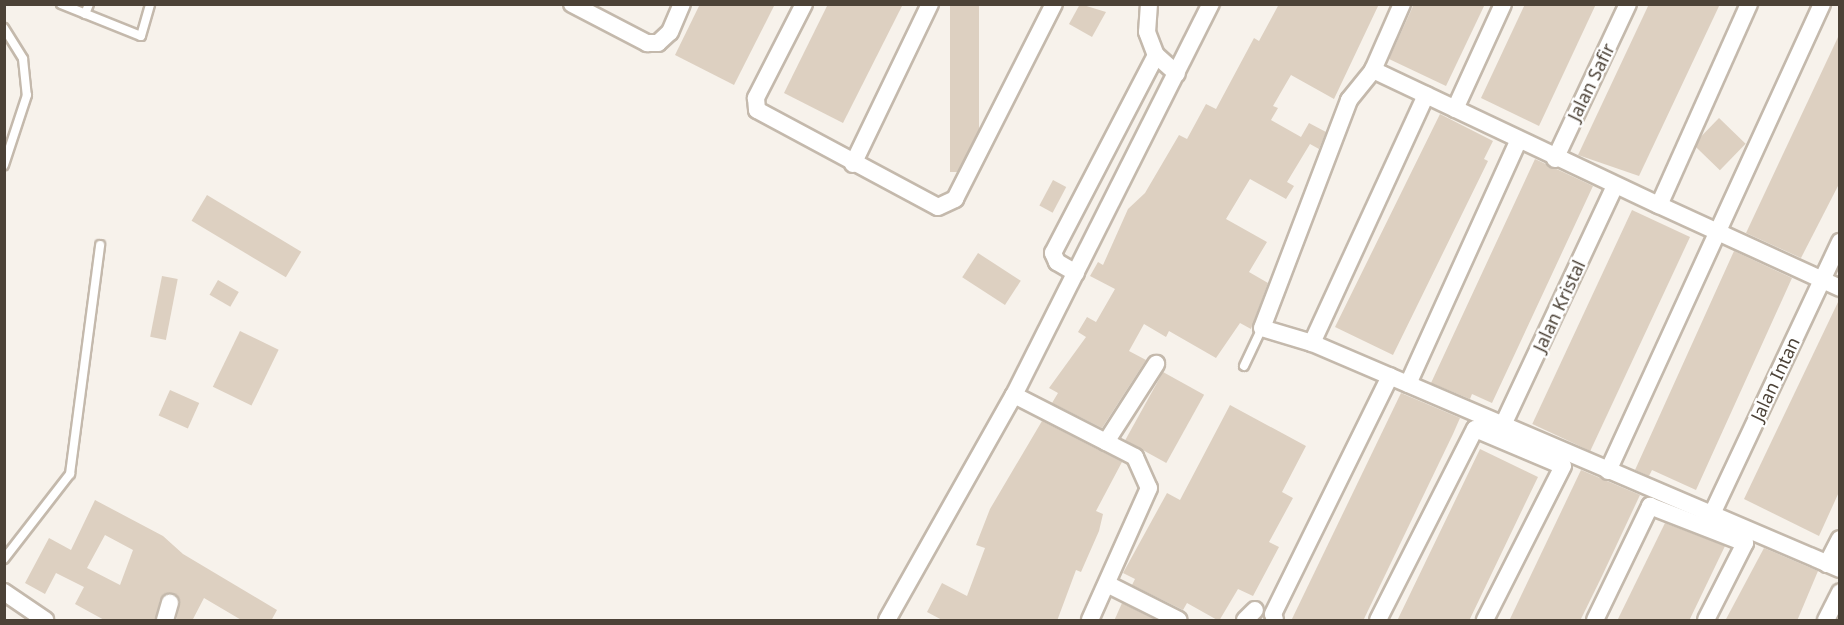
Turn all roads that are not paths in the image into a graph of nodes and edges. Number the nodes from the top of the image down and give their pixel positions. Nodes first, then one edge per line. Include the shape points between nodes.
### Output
1 (61, 4) edge
2 (89, 4) edge
3 (150, 4) edge
4 (572, 4) edge
5 (682, 4) edge
6 (804, 4) edge
7 (930, 4) edge
8 (1054, 4) edge
9 (1149, 4) edge
10 (1211, 4) edge
11 (1402, 4) edge
12 (1503, 4) edge
13 (1628, 4) edge
14 (1749, 4) edge
15 (1822, 4) edge
16 (85, 14) junction
17 (4, 28) edge
18 (1156, 55) junction
19 (1373, 70) junction
20 (1177, 74) junction
21 (1426, 95) junction
22 (1455, 109) junction
23 (1518, 142) junction
24 (1554, 159) junction
25 (853, 164) junction
26 (4, 165) edge
27 (1616, 186) junction
28 (1659, 205) junction
29 (1718, 232) junction
30 (1839, 242) edge
31 (100, 246) dead end
32 (1076, 273) junction
33 (1821, 280) junction
34 (1839, 288) edge
35 (1262, 328) junction
36 (1312, 343) junction
37 (1156, 364) dead end
38 (1244, 366) dead end
39 (1390, 376) junction
40 (1408, 384) junction
41 (1014, 395) junction
42 (1502, 427) junction
43 (1106, 442) junction
44 (1608, 471) junction
45 (1711, 516) junction
46 (1839, 539) edge
47 (4, 559) edge
48 (1833, 567) edge
49 (1107, 584) junction
50 (4, 592) edge
51 (1839, 592) edge
52 (170, 603) dead end
53 (45, 621) edge
54 (165, 621) edge
55 (887, 621) edge
56 (1090, 621) edge
57 (1179, 621) edge
58 (1275, 621) edge
59 (1378, 621) edge
60 (1485, 621) edge
61 (1595, 621) edge
62 (1706, 621) edge
63 (1826, 621) edge

1 - 16 lane
2 - 16 lane
3 - 16 lane via 141,36
4 - 5 street via 647,43 658,43 670,32
6 - 25 street via 756,98 757,110
7 - 25 street
8 - 25 street via 948,206 938,207
9 - 18 street via 1147,32
10 - 20 street
11 - 19 street
12 - 22 street
13 - 24 street, Jalan Safir
14 - 28 street
15 - 29 street
17 - 26 lane via 23,59 27,95
18 - 20 street
18 - 32 street via 1053,253 1057,262
19 - 21 street
19 - 35 street via 1349,100
20 - 32 street
21 - 22 street
21 - 36 street
22 - 23 street
23 - 24 street
23 - 40 street
24 - 27 street
27 - 28 street
27 - 42 street, Jalan Kristal
28 - 29 street
29 - 33 street
29 - 44 street
30 - 33 street, Jalan Intan
31 - 47 lane via 70,474
32 - 41 street
33 - 34 street
33 - 45 street, Jalan Intan
35 - 36 street
35 - 38 lane
36 - 39 street
37 - 43 street
39 - 40 street
39 - 58 street via 1273,614
40 - 42 street
41 - 43 street
41 - 55 street
42 - 44 street
43 - 49 street via 1135,457 1149,488
44 - 45 street
45 - 48 street
46 - 48 street
49 - 56 street
49 - 57 street
50 - 53 street
51 - 63 street
52 - 54 street
59 - 60 street via 1475,429 1563,466
61 - 62 street via 1650,506 1745,543

